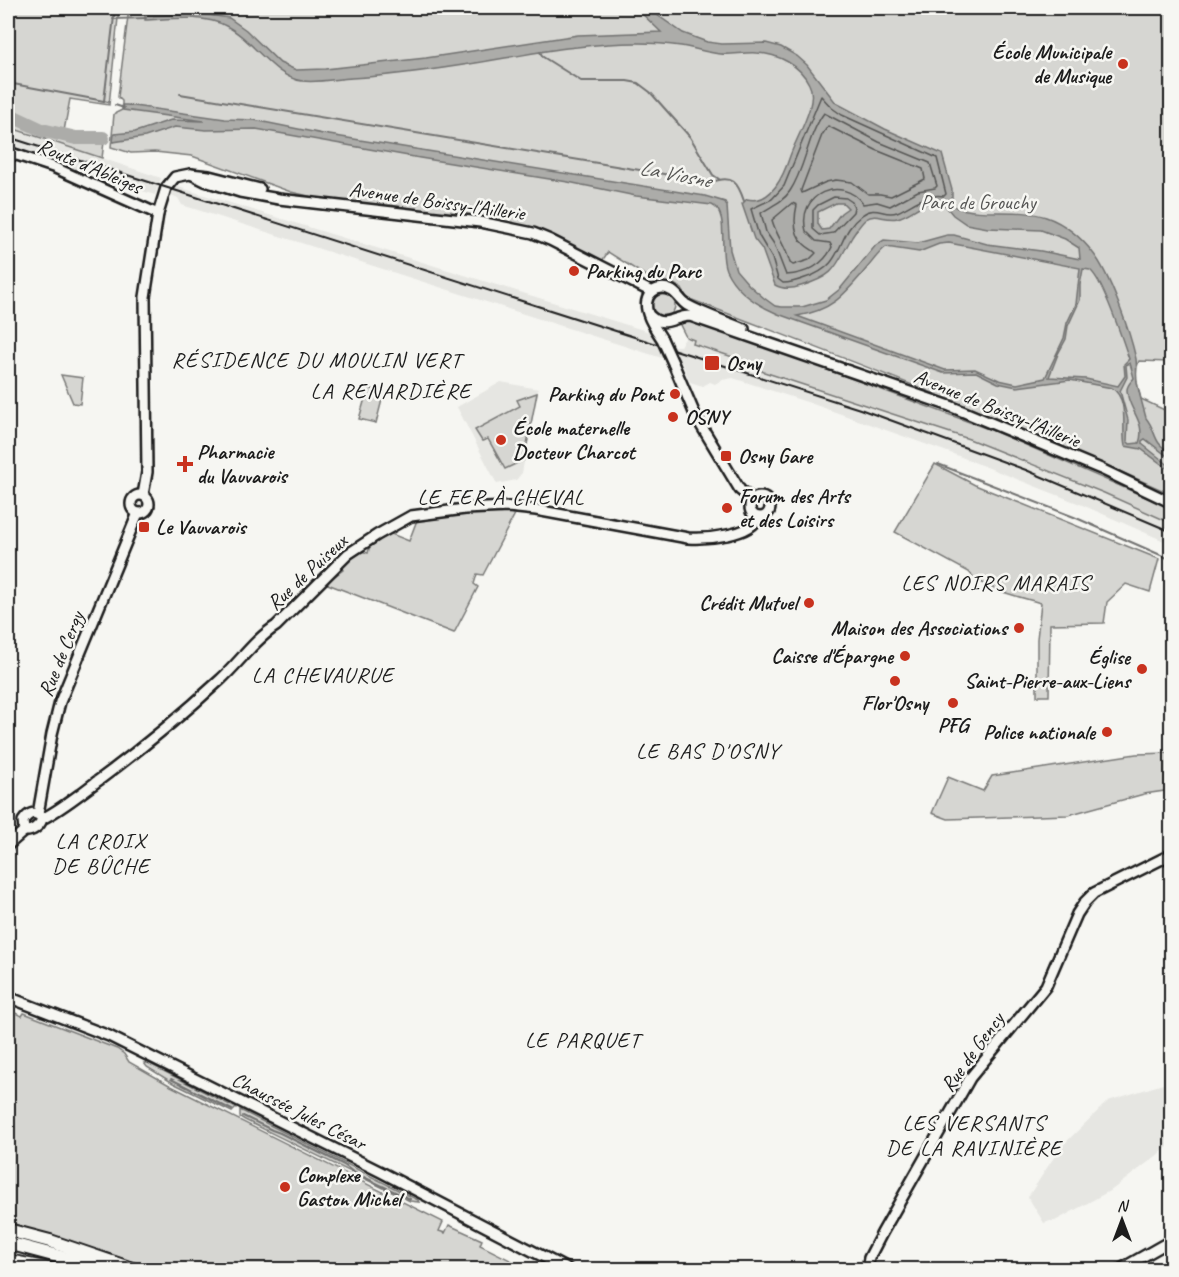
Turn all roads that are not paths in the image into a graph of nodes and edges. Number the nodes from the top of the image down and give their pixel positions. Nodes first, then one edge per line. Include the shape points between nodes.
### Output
1 (8, 152) edge
2 (158, 214) junction
3 (652, 292) junction
4 (680, 300) junction
5 (650, 316) junction
6 (676, 317) junction
7 (664, 323) junction
8 (662, 339) junction
9 (806, 355) junction
10 (753, 500) junction
11 (1172, 503) edge
12 (758, 516) junction
13 (40, 817) junction
14 (24, 831) junction
15 (8, 844) edge
16 (1172, 854) edge
17 (8, 997) edge
18 (8, 1233) edge
19 (1172, 1240) edge
20 (8, 1251) edge
21 (8, 1261) edge
22 (55, 1269) edge
23 (78, 1269) edge
24 (110, 1269) edge
25 (135, 1269) edge
26 (569, 1269) edge
27 (867, 1269) edge
28 (1119, 1269) edge

1 - 2 street, Route d'Ableiges via 53,167
2 - 3 street, Avenue de Boissy-l'Aillerie via 171,180 191,174 240,192 480,222 532,233
2 - 13 street, Rue de Cergy via 144,297 147,472 143,495 132,501 132,508 138,513 60,702
3 - 4 street via 670,290
3 - 5 street via 646,304
4 - 6 street
4 - 9 street
5 - 7 street
5 - 8 street
6 - 7 street
6 - 9 street via 690,316
7 - 8 street
8 - 10 street, bridge via 696,417 740,490
9 - 11 street, Avenue de Boissy-l'Aillerie via 950,406
10 - 12 street via 751,508
10 - 12 street via 762,498 770,504 768,514
12 - 13 street, Rue de Puiseux via 750,527 702,539 508,507 411,516 348,554 194,704 131,756
13 - 14 street via 41,823
13 - 14 street via 30,813 23,821
14 - 15 street
16 - 27 street, Rue de Gency via 1094,893 1085,902 1046,986 970,1078 882,1233
17 - 26 street, Chaussée Jules César via 109,1036
18 - 24 highway
18 - 25 highway via 50,1241
19 - 28 street
20 - 23 highway
21 - 22 highway

